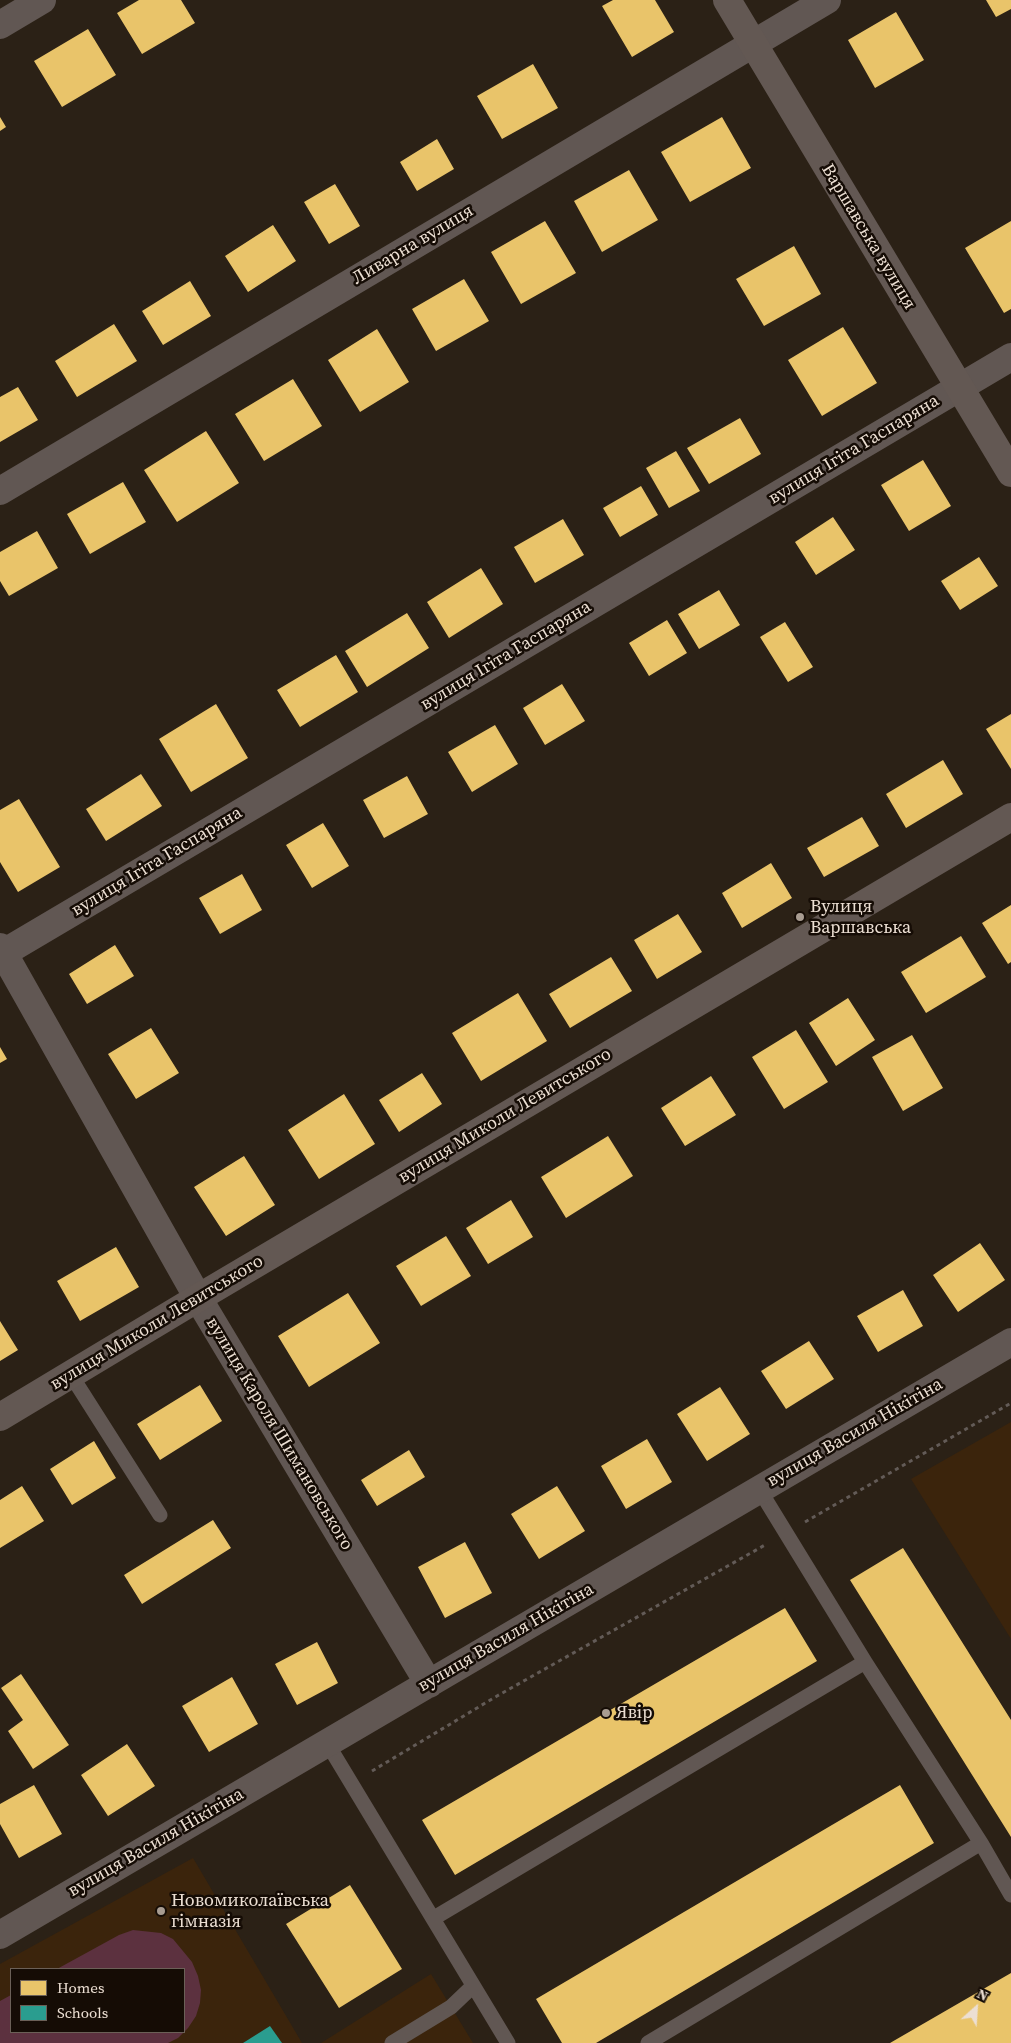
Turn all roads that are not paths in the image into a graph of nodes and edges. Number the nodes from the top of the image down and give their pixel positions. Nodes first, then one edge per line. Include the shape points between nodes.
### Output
1 (42, 0) edge
2 (727, 0) edge
3 (827, 0) edge
4 (0, 25) edge
5 (752, 44) junction
6 (1011, 357) edge
7 (959, 388) junction
8 (1011, 473) edge
9 (0, 491) edge
10 (1011, 817) edge
11 (1, 952) edge
12 (198, 1298) junction
13 (1011, 1342) edge
14 (71, 1374) junction
15 (0, 1417) edge
16 (760, 1489) junction
17 (160, 1514) dead end
18 (865, 1662) junction
19 (429, 1684) junction
20 (327, 1743) junction
21 (981, 1843) junction
22 (1011, 1895) edge
23 (434, 1918) junction
24 (0, 1935) edge
25 (473, 1986) junction
26 (392, 2043) edge
27 (508, 2043) edge
28 (648, 2043) edge

1 - 4 street
2 - 5 main road, Варшавська вулиця
3 - 5 street, Ливарна вулиця
5 - 7 main road, Варшавська вулиця
5 - 9 street, Ливарна вулиця
6 - 7 street, вулиця Ігіта Гаспаряна
7 - 8 main road, Варшавська вулиця
7 - 11 street, вулиця Ігіта Гаспаряна
10 - 12 main road, вулиця Миколи Левитського
11 - 12 street, вулиця Кароля Шимановського
12 - 14 main road, вулиця Миколи Левитського
12 - 19 street, вулиця Кароля Шимановського
13 - 16 street, вулиця Василя Нікітіна
14 - 15 main road, вулиця Миколи Левитського
14 - 17 lane
16 - 18 lane
16 - 19 street, вулиця Василя Нікітіна
18 - 21 lane
18 - 23 lane
19 - 20 street, вулиця Василя Нікітіна
20 - 23 lane
20 - 24 street, вулиця Василя Нікітіна
21 - 22 lane
21 - 28 lane
23 - 25 lane
25 - 26 lane via 451,2007
25 - 27 lane

